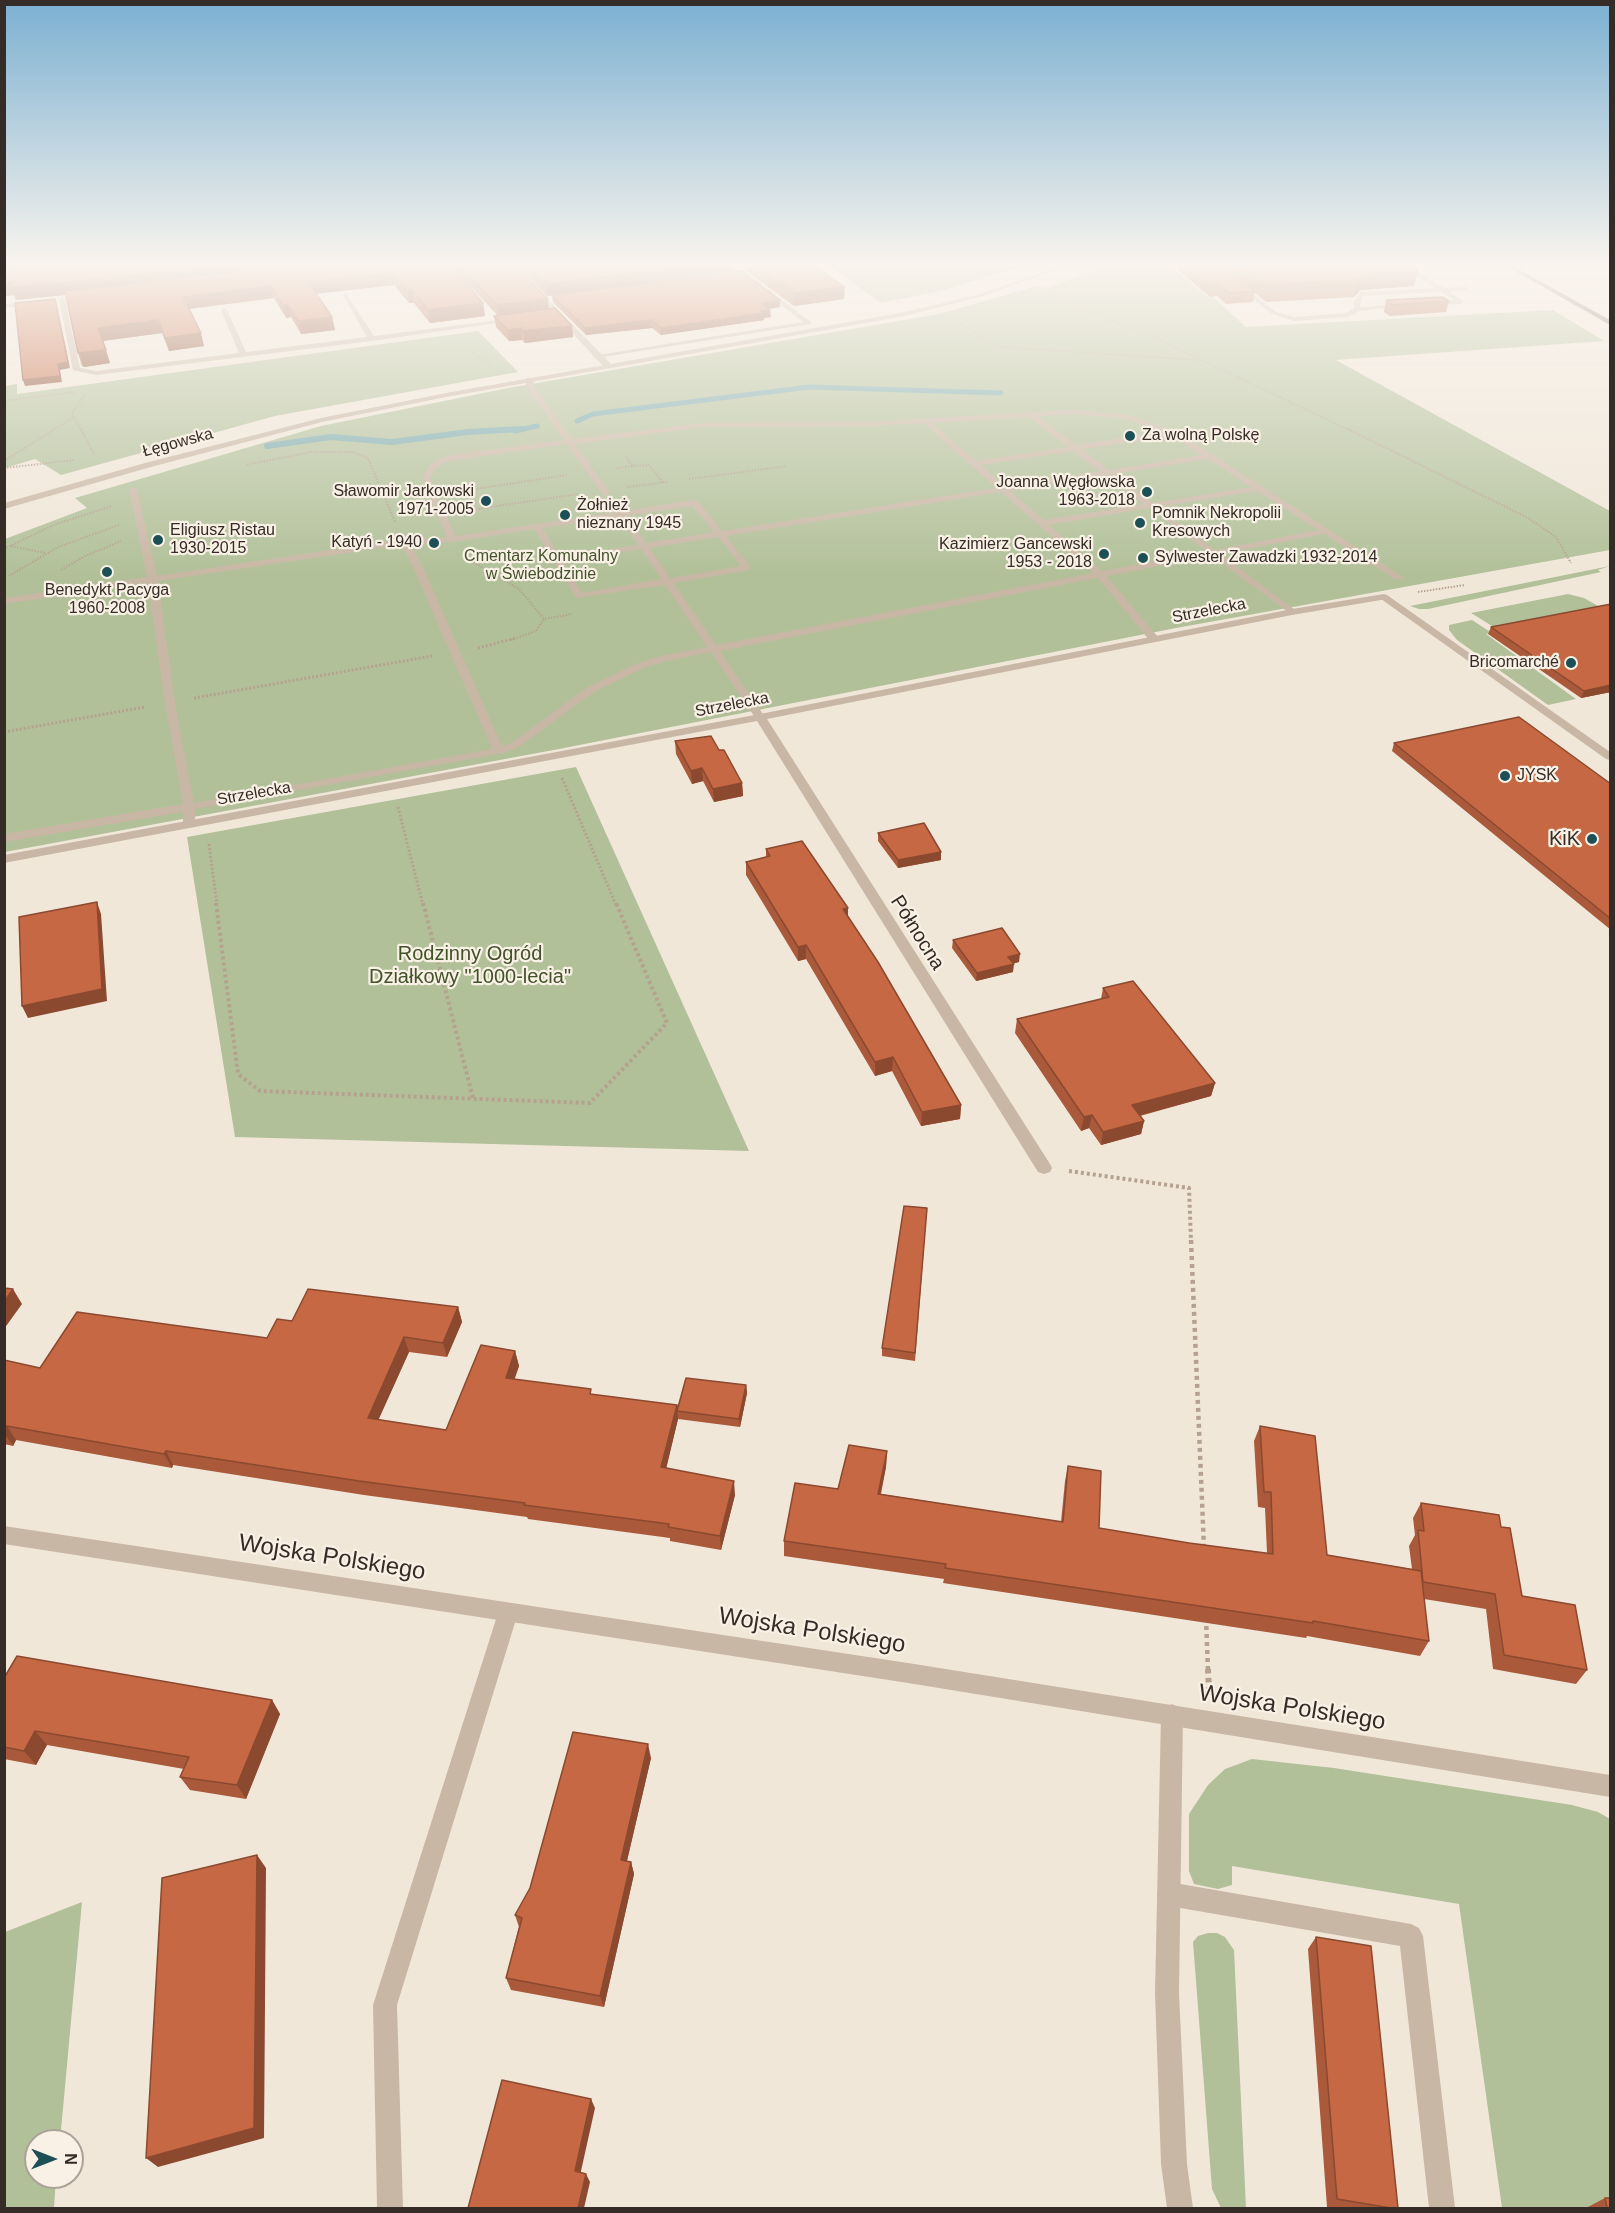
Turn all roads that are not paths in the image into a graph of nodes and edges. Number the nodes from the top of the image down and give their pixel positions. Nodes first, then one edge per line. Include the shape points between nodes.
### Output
1 (77, 369) edge
2 (140, 369) edge
3 (590, 369) edge
4 (530, 380) junction
5 (1031, 415) junction
6 (927, 422) junction
7 (1173, 433) junction
8 (570, 444) junction
9 (1073, 448) junction
10 (1211, 456) junction
11 (976, 463) junction
12 (1108, 473) junction
13 (1259, 488) junction
14 (1006, 490) junction
15 (135, 495) road end
16 (4, 506) edge
17 (1151, 506) junction
18 (619, 511) junction
19 (1042, 523) junction
20 (537, 526) junction
21 (1326, 531) junction
22 (720, 535) junction
23 (448, 539) junction
24 (404, 542) junction
25 (643, 547) junction
26 (1214, 552) junction
27 (558, 560) junction
28 (1101, 576) junction
29 (1399, 578) dead end
30 (153, 580) junction
31 (667, 583) junction
32 (4, 601) edge
33 (1292, 612) junction
34 (1154, 639) junction
35 (713, 650) junction
36 (760, 717) junction
37 (499, 751) junction
38 (1611, 757) edge
39 (189, 807) junction
40 (189, 823) junction
41 (4, 838) edge
42 (4, 859) edge
43 (1044, 1168) road end
44 (4, 1535) edge
45 (508, 1613) junction
46 (1172, 1716) junction
47 (1611, 1786) edge
48 (1169, 1894) junction
49 (390, 2208) edge
50 (1180, 2208) edge
51 (1442, 2208) edge

1 - 2 street via 105,374
3 - 4 street, Łęgowska
4 - 8 street, Północna via 530,386
4 - 16 street, Łęgowska via 321,420
5 - 6 street
5 - 7 street via 1108,414
5 - 9 street
6 - 8 street via 703,425 608,435
6 - 11 street
7 - 9 street
7 - 10 street
8 - 18 street, Północna
8 - 23 street via 446,459 433,466 427,477
9 - 11 street
9 - 12 street
10 - 12 street
10 - 13 street
11 - 14 street
12 - 14 street
12 - 17 street
13 - 17 street
13 - 21 street
14 - 19 street
14 - 22 street
15 - 30 street
17 - 19 street
17 - 26 street
18 - 20 street
18 - 22 street via 696,504
18 - 25 street, Północna
19 - 28 street
20 - 23 street
20 - 27 street
21 - 26 street
21 - 29 street
22 - 25 street
22 - 31 street via 747,568
23 - 24 street
24 - 30 street
24 - 37 street
25 - 27 street
25 - 31 street, Północna
26 - 28 street
26 - 33 street
27 - 31 street via 579,596
28 - 34 street
28 - 35 street
30 - 32 street
30 - 39 street
31 - 35 street, Północna
33 - 34 street, Strzelecka
33 - 38 street, Strzelecka via 1384,597
34 - 36 street, Strzelecka
35 - 36 street, Północna
35 - 37 street via 637,667 590,690 515,745
36 - 40 street, Strzelecka
36 - 43 street, Północna
37 - 39 street
39 - 40 street
39 - 41 street
40 - 42 street, Strzelecka
44 - 45 street, Wojska Polskiego
45 - 46 street, Wojska Polskiego
45 - 49 street via 385,2005
46 - 47 street, Wojska Polskiego
46 - 48 street
48 - 50 street via 1167,1993 1174,2164
48 - 51 street via 1411,1936

